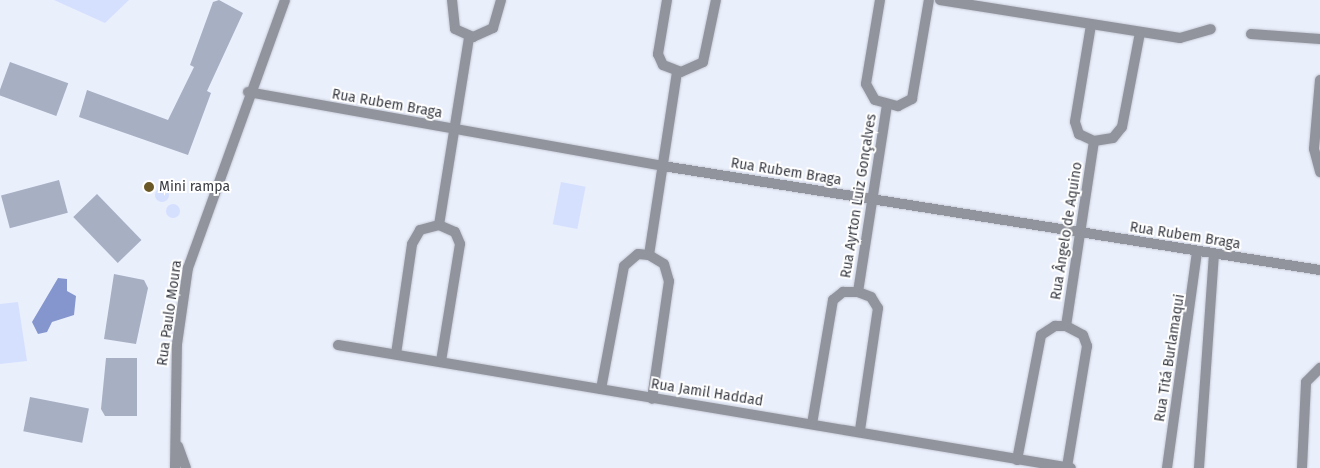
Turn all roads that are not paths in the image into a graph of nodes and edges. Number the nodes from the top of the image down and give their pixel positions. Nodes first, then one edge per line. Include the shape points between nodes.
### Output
1 (285, 0) edge
2 (452, 0) edge
3 (501, 0) edge
4 (667, 0) edge
5 (716, 0) edge
6 (880, 0) edge
7 (929, 0) edge
8 (940, 0) edge
9 (1091, 25) junction
10 (1211, 29) dead end
11 (1140, 33) junction
12 (1251, 34) dead end
13 (469, 37) junction
14 (1320, 39) edge
15 (677, 71) junction
16 (1320, 80) edge
17 (248, 92) junction
18 (887, 104) junction
19 (454, 130) junction
20 (1094, 141) junction
21 (663, 166) junction
22 (1320, 172) edge
23 (872, 201) junction
24 (439, 225) junction
25 (1080, 234) junction
26 (1197, 252) junction
27 (649, 255) junction
28 (1214, 255) junction
29 (1320, 270) edge
30 (858, 292) junction
31 (1066, 326) junction
32 (338, 345) dead end
33 (396, 354) junction
34 (440, 361) junction
35 (1320, 368) edge
36 (601, 389) junction
37 (652, 399) junction
38 (812, 424) junction
39 (860, 430) junction
40 (175, 435) junction
41 (1017, 460) junction
42 (1067, 467) edge
43 (175, 468) edge
44 (186, 468) edge
45 (1071, 468) edge
46 (1167, 468) edge
47 (1199, 468) edge
48 (1302, 468) edge

1 - 17 street, Rua Paulo Moura
2 - 13 street via 451,22
3 - 13 street via 493,28
4 - 15 street via 658,54 663,65
5 - 15 street via 703,62
6 - 18 street, Rua Ayrton Luiz Gonçalves via 866,84 871,97
7 - 18 street, Rua Ayrton Luiz Gonçalves via 912,99
8 - 9 street
9 - 11 street
9 - 20 street via 1075,122 1079,134
10 - 11 street via 1189,38
11 - 20 street via 1122,127 1113,138
12 - 14 street
13 - 19 street
15 - 21 street
16 - 22 street via 1314,149
17 - 19 street, Rua Rubem Braga
17 - 40 street, Rua Paulo Moura via 188,268 178,344
18 - 23 street, Rua Ayrton Luiz Gonçalves
19 - 21 street, Rua Rubem Braga
19 - 24 street
20 - 25 street, Rua Ângelo de Aquino
21 - 23 street, Rua Rubem Braga
21 - 27 street
23 - 25 street, Rua Rubem Braga
23 - 30 street, Rua Ayrton Luiz Gonçalves
24 - 33 street via 420,230 412,244
24 - 34 street via 455,232 460,244
25 - 26 street, Rua Rubem Braga
25 - 31 street, Rua Ângelo de Aquino
26 - 28 street, Rua Rubem Braga
26 - 46 street, Rua Titá Burlamaqui
27 - 36 street via 638,254 624,266
27 - 37 street via 664,264 669,281
28 - 29 street, Rua Rubem Braga
28 - 47 street
30 - 38 street, Rua Ayrton Luiz Gonçalves via 843,292 833,300
30 - 39 street, Rua Ayrton Luiz Gonçalves via 871,297 878,308
31 - 41 street via 1055,326 1041,335
31 - 42 street via 1083,335 1087,346
32 - 33 street, Rua Jamil Haddad
33 - 34 street, Rua Jamil Haddad
34 - 36 street, Rua Jamil Haddad
35 - 48 street via 1306,382
36 - 37 street, Rua Jamil Haddad
37 - 38 street, Rua Jamil Haddad
38 - 39 street, Rua Jamil Haddad
39 - 41 street, Rua Jamil Haddad
40 - 43 street, Rua Paulo Moura
40 - 44 street, Rua Paulo Moura
41 - 42 street, Rua Jamil Haddad
42 - 45 street, Rua Jamil Haddad

